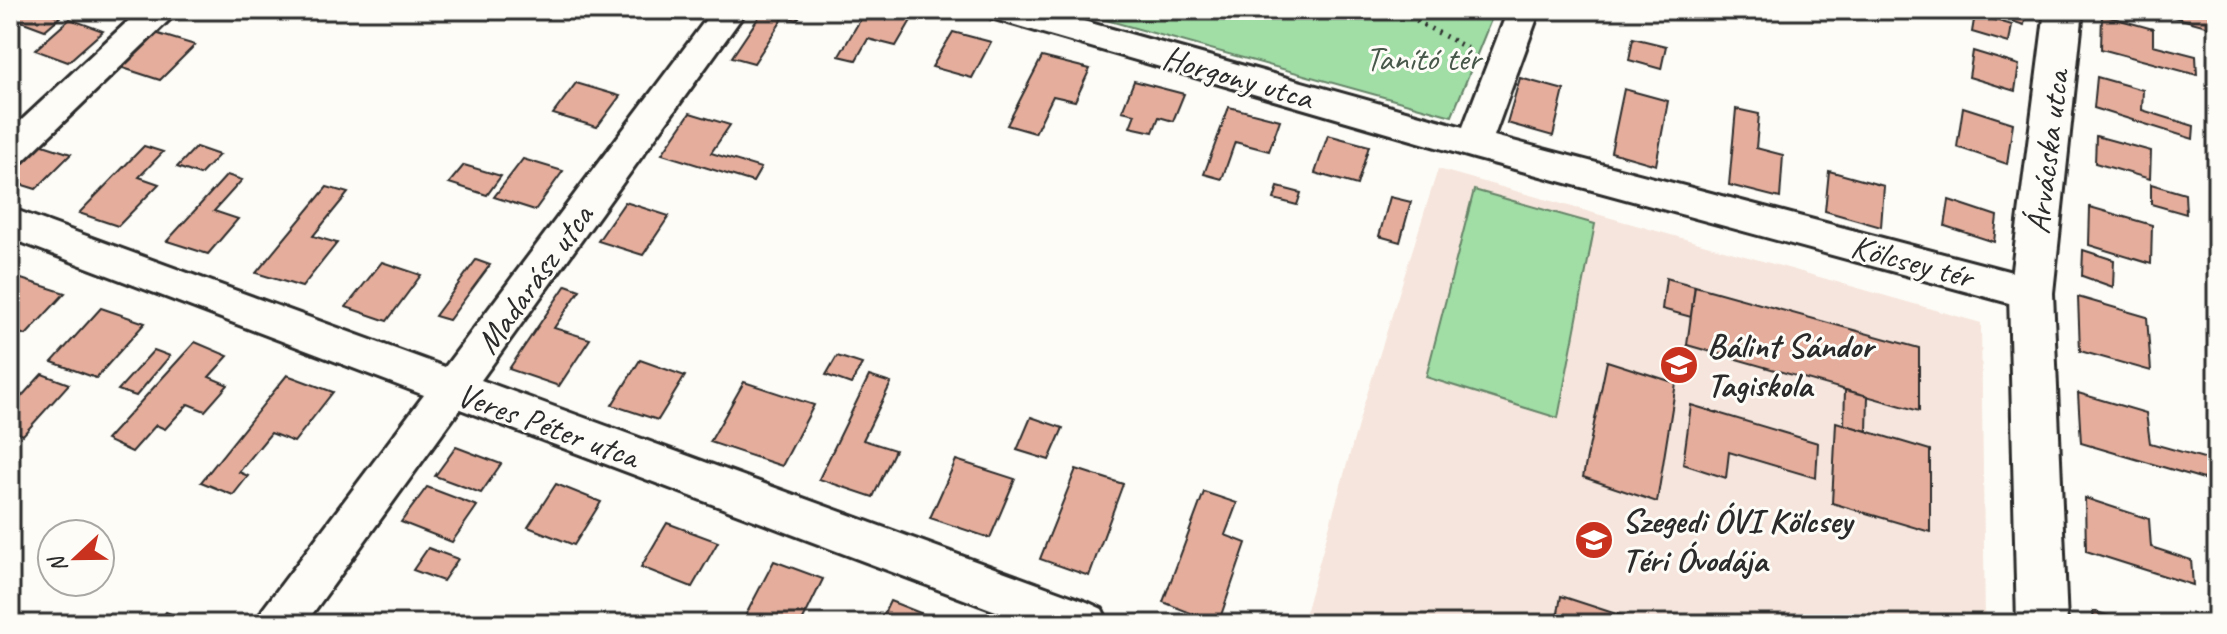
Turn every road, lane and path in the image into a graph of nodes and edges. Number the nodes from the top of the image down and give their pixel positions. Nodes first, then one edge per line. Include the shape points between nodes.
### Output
1 (160, 10) edge
2 (731, 10) edge
3 (1002, 10) edge
4 (1395, 10) edge
5 (1524, 10) edge
6 (2064, 10) edge
7 (1502, 67) junction
8 (1474, 144) junction
9 (10, 152) edge
10 (10, 223) edge
11 (2031, 293) junction
12 (452, 389) junction
13 (278, 624) edge
14 (1087, 624) edge
15 (2042, 624) edge

1 - 9 street
2 - 12 street, Madarász utca
3 - 8 street, Horgony utca
4 - 7 path
5 - 7 street
6 - 11 street, Árvácska utca
7 - 8 street
8 - 11 street, Kölcsey tér
10 - 12 street, Veres Péter utca
11 - 15 street
12 - 13 street, Madarász utca
12 - 14 street, Veres Péter utca

